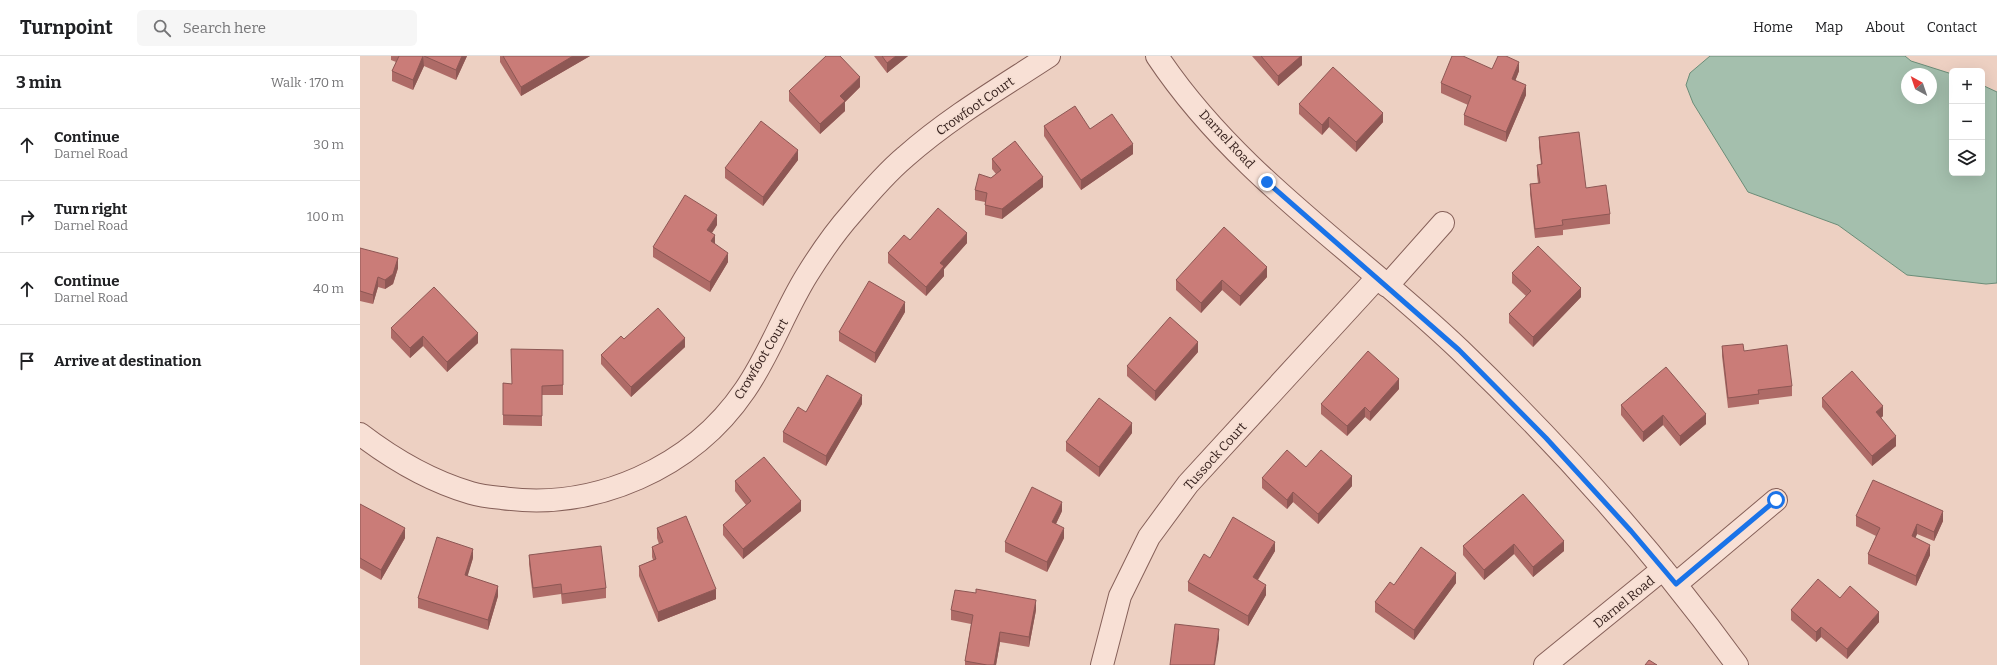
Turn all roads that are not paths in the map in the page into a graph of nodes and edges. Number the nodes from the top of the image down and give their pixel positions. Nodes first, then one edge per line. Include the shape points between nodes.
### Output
1 (1049, 56) edge
2 (1157, 56) edge
3 (1443, 222) dead end
4 (1382, 282) junction
5 (360, 434) edge
6 (1776, 500) dead end
7 (1669, 577) junction
8 (1102, 665) edge
9 (1545, 665) edge
10 (1737, 665) edge

1 - 5 street, Crowfoot Court via 967,109 904,157 851,213 806,276 772,346 745,391 712,430 672,461 626,484 577,498 524,501 473,494 426,477 382,451
2 - 4 street, Darnel Road via 1176,85 1267,182
3 - 4 street
4 - 7 street, Darnel Road via 1459,350 1546,438 1631,531
4 - 8 street, Tussock Court via 1188,484 1149,538 1120,596
6 - 7 street, Darnel Road
7 - 9 street, Darnel Road
7 - 10 street, Darnel Road

